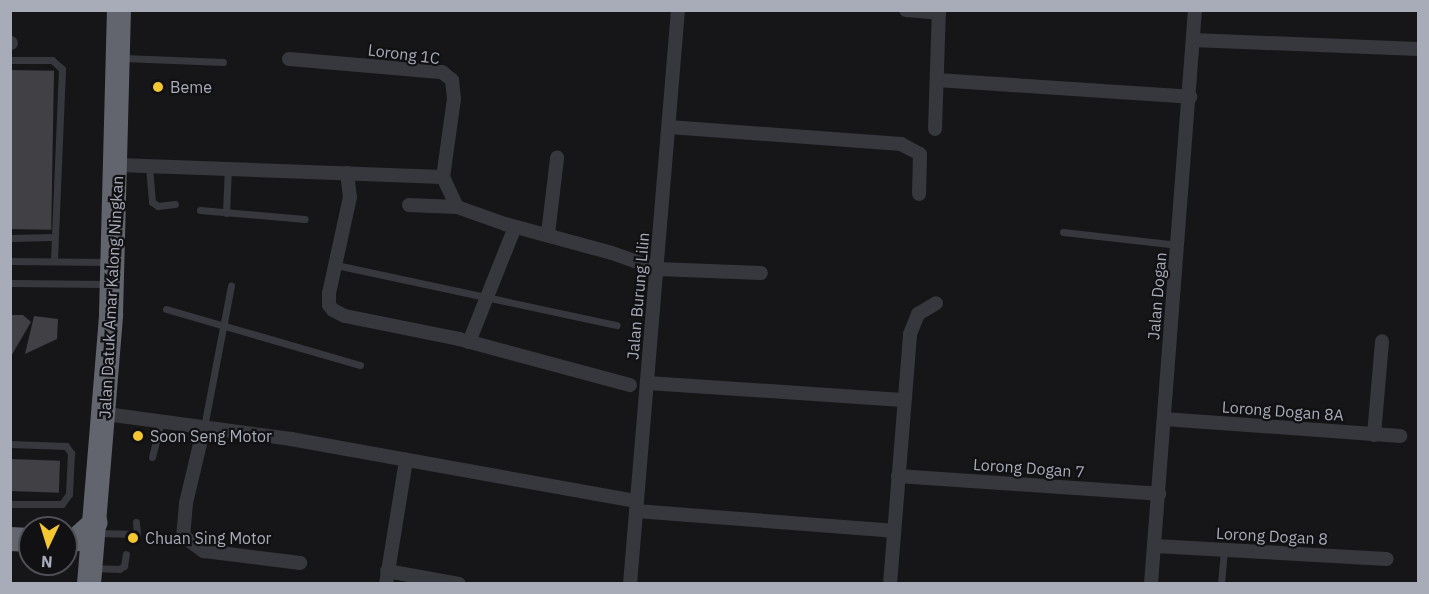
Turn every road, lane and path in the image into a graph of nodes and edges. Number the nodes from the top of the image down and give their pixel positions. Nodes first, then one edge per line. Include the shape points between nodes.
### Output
1 (119, 10) edge
2 (678, 10) edge
3 (906, 10) edge
4 (1195, 10) edge
5 (939, 12) edge
6 (1193, 40) junction
7 (1419, 49) edge
8 (120, 58) junction
9 (289, 59) dead end
10 (10, 60) edge
11 (223, 62) dead end
12 (937, 80) junction
13 (1190, 97) junction
14 (669, 127) junction
15 (935, 129) dead end
16 (557, 158) dead end
17 (118, 165) junction
18 (149, 167) junction
19 (228, 167) junction
20 (347, 173) junction
21 (444, 177) junction
22 (919, 194) dead end
23 (175, 204) dead end
24 (409, 205) dead end
25 (457, 207) junction
26 (200, 210) dead end
27 (226, 213) junction
28 (304, 219) dead end
29 (515, 226) junction
30 (1064, 232) dead end
31 (548, 234) junction
32 (54, 237) junction
33 (10, 238) edge
34 (1178, 245) junction
35 (54, 259) junction
36 (10, 261) edge
37 (336, 265) junction
38 (657, 269) junction
39 (112, 273) junction
40 (761, 273) dead end
41 (10, 283) edge
42 (231, 286) dead end
43 (488, 294) junction
44 (936, 303) dead end
45 (166, 309) dead end
46 (224, 324) junction
47 (616, 325) dead end
48 (1382, 341) dead end
49 (469, 342) junction
50 (360, 365) dead end
51 (648, 383) junction
52 (630, 385) dead end
53 (902, 400) junction
54 (106, 414) junction
55 (1164, 419) junction
56 (161, 422) junction
57 (204, 427) junction
58 (1374, 435) junction
59 (1400, 436) dead end
60 (10, 444) edge
61 (152, 457) dead end
62 (406, 460) junction
63 (898, 476) junction
64 (1159, 494) junction
65 (10, 504) edge
66 (636, 506) junction
67 (136, 522) dead end
68 (96, 527) junction
69 (893, 531) junction
70 (78, 538) edge
71 (1155, 546) junction
72 (1224, 549) junction
73 (126, 554) dead end
74 (1387, 559) dead end
75 (78, 560) edge
76 (300, 563) dead end
77 (90, 576) edge
78 (387, 577) edge
79 (459, 584) edge
80 (630, 584) edge
81 (890, 584) edge
82 (1151, 584) edge
83 (1221, 584) edge

1 - 8 highway, Jalan Datuk Amar Kalong Ningkan
2 - 14 street, Jalan Burung Lilin
3 - 5 street
4 - 6 street, Jalan Dogan
5 - 12 street
6 - 7 street
6 - 13 street, Jalan Dogan
8 - 11 lane
8 - 17 highway, Jalan Datuk Amar Kalong Ningkan
9 - 21 street, Lorong 1C via 442,72 452,80 454,99
10 - 32 lane via 52,60 62,69
12 - 13 street
12 - 15 street
13 - 34 street, Jalan Dogan
14 - 22 street via 901,144 920,154
14 - 38 street, Jalan Burung Lilin
16 - 31 street
17 - 18 street
17 - 39 highway, Jalan Datuk Amar Kalong Ningkan
18 - 19 street
18 - 23 lane via 152,202 158,206
19 - 20 street
19 - 27 lane
20 - 21 street
20 - 37 street via 350,197
21 - 25 street
24 - 25 street
25 - 29 street
26 - 27 lane
27 - 28 lane
29 - 31 street
29 - 43 street
30 - 34 lane
31 - 38 street
32 - 33 lane
32 - 35 lane
34 - 55 street, Jalan Dogan
35 - 36 lane
35 - 39 lane
37 - 43 lane
37 - 49 street via 328,305 345,316
38 - 40 street
38 - 51 street, Jalan Burung Lilin
39 - 41 lane
39 - 54 highway, Jalan Datuk Amar Kalong Ningkan
42 - 46 lane
43 - 47 lane
43 - 49 street
44 - 53 street via 913,321
45 - 46 lane
46 - 50 lane
46 - 57 lane
48 - 58 street
49 - 52 street
51 - 53 street
51 - 66 street, Jalan Burung Lilin
53 - 63 street
54 - 56 street
54 - 68 highway, Jalan Datuk Amar Kalong Ningkan
55 - 58 street, Lorong Dogan 8A
55 - 64 street, Jalan Dogan
56 - 57 street
56 - 61 lane
57 - 62 street
57 - 76 street via 186,503 183,536 204,551
58 - 59 street, Lorong Dogan 8A
60 - 65 lane via 66,446 71,453 69,494 62,504
62 - 66 street
62 - 78 street
63 - 64 street, Lorong Dogan 7
63 - 69 street
64 - 71 street, Jalan Dogan
66 - 69 street
66 - 80 street, Jalan Burung Lilin
67 - 68 lane via 137,534
68 - 70 highway
68 - 77 highway, Jalan Datuk Amar Kalong Ningkan
69 - 81 street
71 - 72 street, Lorong Dogan 8
71 - 82 street, Jalan Dogan
72 - 74 street, Lorong Dogan 8
72 - 83 lane
73 - 77 lane via 124,566
75 - 77 highway
78 - 79 street

